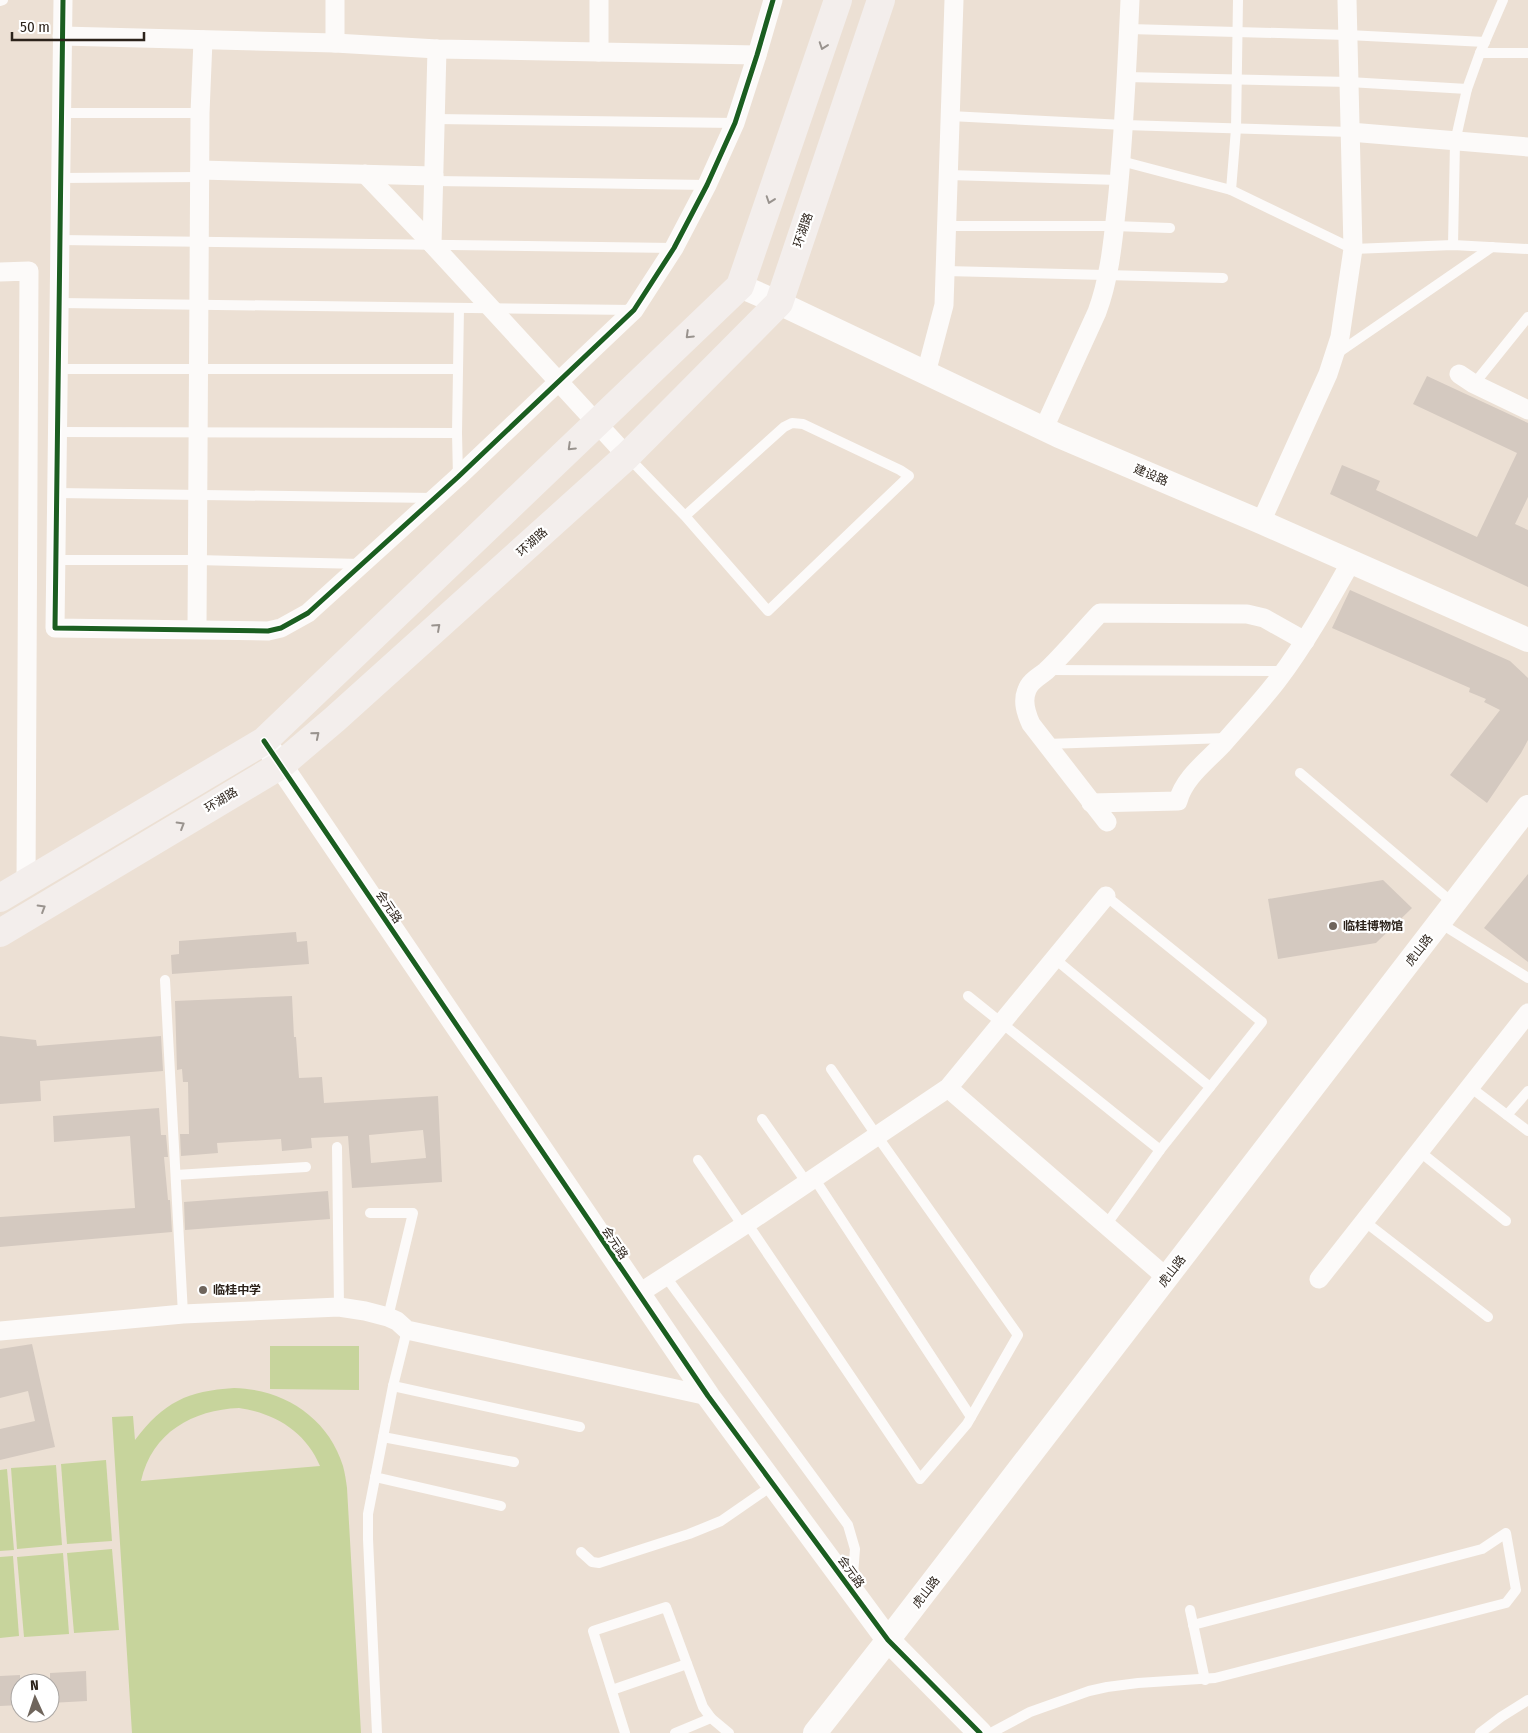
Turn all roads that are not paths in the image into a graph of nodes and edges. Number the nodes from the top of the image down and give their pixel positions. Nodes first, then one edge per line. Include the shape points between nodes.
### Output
1 (63, 0) edge
2 (335, 0) edge
3 (599, 0) edge
4 (773, 0) edge
5 (838, 0) edge
6 (881, 0) edge
7 (954, 0) edge
8 (1130, 0) edge
9 (1238, 0) edge
10 (1348, 0) edge
11 (1503, 0) edge
12 (1128, 30) junction
13 (1237, 31) junction
14 (1348, 35) junction
15 (62, 36) junction
16 (203, 40) junction
17 (1485, 42) junction
18 (335, 43) junction
19 (437, 49) junction
20 (599, 52) junction
21 (1480, 53) junction
22 (1528, 53) edge
23 (757, 55) junction
24 (1126, 77) junction
25 (1237, 79) junction
26 (1349, 82) junction
27 (1468, 89) junction
28 (62, 113) junction
29 (200, 114) junction
30 (950, 116) junction
31 (436, 118) junction
32 (735, 122) junction
33 (1124, 125) junction
34 (1236, 129) junction
35 (1350, 132) junction
36 (1455, 142) junction
37 (1528, 147) edge
38 (1121, 161) junction
39 (200, 174) junction
40 (365, 174) junction
41 (948, 175) junction
42 (61, 178) junction
43 (434, 179) junction
44 (1119, 180) junction
45 (707, 185) junction
46 (1231, 190) junction
47 (946, 226) junction
48 (1114, 226) junction
49 (1170, 228) dead end
50 (60, 240) junction
51 (199, 242) junction
52 (432, 244) junction
53 (1453, 245) junction
54 (1492, 247) junction
55 (674, 248) junction
56 (1353, 248) junction
57 (1528, 249) edge
58 (945, 271) junction
59 (0, 272) edge
60 (1108, 274) junction
61 (1223, 278) dead end
62 (740, 286) junction
63 (779, 302) junction
64 (60, 303) junction
65 (199, 305) junction
66 (460, 308) junction
67 (491, 308) junction
68 (634, 310) junction
69 (1528, 317) edge
70 (1334, 355) junction
71 (59, 369) junction
72 (198, 369) junction
73 (458, 369) junction
74 (926, 372) junction
75 (1466, 379) joint
76 (558, 381) junction
77 (1528, 410) edge
78 (597, 423) junction
79 (1044, 428) junction
80 (58, 432) junction
81 (198, 432) junction
82 (457, 433) junction
83 (627, 456) junction
84 (458, 476) junction
85 (57, 494) junction
86 (198, 494) junction
87 (434, 498) junction
88 (685, 516) junction
89 (1261, 522) junction
90 (56, 560) junction
91 (197, 560) junction
92 (1351, 562) junction
93 (362, 564) junction
94 (1497, 626) junction
95 (197, 629) junction
96 (1528, 633) edge
97 (1528, 640) edge
98 (1305, 641) junction
99 (1528, 653) edge
100 (1046, 670) junction
101 (1284, 671) junction
102 (1228, 738) junction
103 (264, 741) junction
104 (1046, 744) junction
105 (281, 765) junction
106 (1300, 773) dead end
107 (1091, 803) junction
108 (1528, 807) edge
109 (1107, 822) dead end
110 (26, 883) junction
111 (1106, 896) joint
112 (0, 898) edge
113 (1454, 904) junction
114 (1440, 923) junction
115 (0, 934) edge
116 (1055, 959) junction
117 (1528, 978) edge
118 (164, 980) dead end
119 (968, 996) dead end
120 (1528, 1013) edge
121 (1002, 1023) junction
122 (831, 1068) dead end
123 (1210, 1087) junction
124 (1470, 1087) junction
125 (948, 1088) junction
126 (1528, 1091) edge
127 (1507, 1115) junction
128 (762, 1119) dead end
129 (1528, 1131) edge
130 (877, 1136) junction
131 (337, 1147) dead end
132 (1160, 1150) junction
133 (1419, 1151) junction
134 (698, 1160) dead end
135 (306, 1167) dead end
136 (176, 1175) junction
137 (811, 1181) junction
138 (370, 1213) dead end
139 (1364, 1221) junction
140 (1506, 1221) dead end
141 (745, 1225) junction
142 (1106, 1225) junction
143 (666, 1277) junction
144 (1167, 1278) junction
145 (1319, 1278) dead end
146 (638, 1294) junction
147 (339, 1307) junction
148 (183, 1314) junction
149 (388, 1317) junction
150 (1488, 1317) dead end
151 (407, 1330) junction
152 (0, 1331) edge
153 (392, 1386) junction
154 (708, 1396) junction
155 (971, 1417) junction
156 (580, 1427) dead end
157 (383, 1437) junction
158 (514, 1462) dead end
159 (375, 1477) junction
160 (774, 1485) junction
161 (501, 1506) dead end
162 (581, 1552) dead end
163 (852, 1591) junction
164 (1190, 1610) dead end
165 (1193, 1625) junction
166 (888, 1640) junction
167 (687, 1664) junction
168 (1205, 1680) junction
169 (612, 1690) junction
170 (1528, 1700) edge
171 (711, 1718) junction
172 (378, 1733) edge
173 (625, 1733) edge
174 (675, 1733) edge
175 (729, 1733) edge
176 (815, 1733) edge
177 (980, 1733) edge
178 (991, 1733) edge
179 (1480, 1733) edge

1 - 15 street
2 - 18 street
3 - 20 street
4 - 23 street
5 -> 62 main road
6 - 63 main road, 环湖路
7 - 30 street
8 - 12 street
9 - 13 lane
10 - 14 street
11 - 17 lane
12 - 13 lane
12 - 24 street
13 - 14 lane
13 - 25 lane
14 - 17 lane
14 - 26 street
15 - 16 street
15 - 28 street
16 - 18 street
16 - 29 street
17 - 21 lane
18 - 19 street
19 - 20 street
19 - 31 street
20 - 23 street
21 - 22 lane
21 - 27 lane
23 - 32 street
24 - 25 lane
24 - 33 street
25 - 26 lane
25 - 34 lane
26 - 27 lane
26 - 35 street
27 - 36 lane
28 - 29 lane
28 - 42 street
29 - 39 street
30 - 33 lane
30 - 41 street
31 - 32 lane
31 - 43 street
32 - 45 street
33 - 34 lane
33 - 38 street
34 - 35 lane
34 - 46 lane
35 - 36 street
35 - 56 street
36 - 37 street
36 - 53 lane
38 - 44 street
38 - 46 lane
39 - 40 street
39 - 42 lane
39 - 51 street
40 - 43 street
40 - 52 street
41 - 44 lane
41 - 47 street
42 - 50 street
43 - 45 lane
43 - 52 street
44 - 48 street
45 - 55 street
46 - 56 lane
47 - 48 lane
47 - 58 street
48 - 49 lane
48 - 60 street
50 - 51 lane
50 - 64 street
51 - 52 lane
51 - 65 street
52 - 55 lane
52 - 67 street
53 - 54 lane
53 - 56 lane
54 - 57 lane
54 - 70 lane
55 - 68 street
56 - 70 street via 1340,337
58 - 60 lane
58 - 74 street via 944,305
59 - 110 street via 29,272
60 - 61 lane
60 - 79 street via 1097,312
62 - 63 street, 建设路
62 -> 78 main road
63 - 74 street, 建设路
63 - 83 main road, 环湖路
64 - 65 lane
64 - 71 street
65 - 66 lane
65 - 72 street
66 - 67 lane
66 - 73 lane
67 - 68 lane
67 - 76 street
68 - 76 street
69 - 75 lane
70 - 89 street
71 - 72 lane
71 - 80 street
72 - 73 lane
72 - 81 street
73 - 82 lane
74 - 79 street, 建设路
75 - 77 street
76 - 78 street
76 - 84 street
78 - 83 street
78 -> 103 main road
79 - 89 street, 建设路
80 - 81 lane
80 - 85 street
81 - 82 lane
81 - 86 street
82 - 84 lane
83 - 88 lane
105 -> 83 main road, 环湖路
84 - 87 street
85 - 86 lane
85 - 90 street
86 - 87 lane
86 - 91 street
87 - 93 street
88 - 88 lane via 792,423 803,424 909,476 768,611
89 - 92 street, 建设路
90 - 91 lane
90 - 95 street via 55,628
91 - 93 lane
91 - 95 street
92 - 94 street, 建设路
92 - 98 street
93 - 95 street via 308,613 281,628 268,631
94 - 96 street
94 - 97 street, 建设路
94 - 99 street
98 - 100 street via 1264,618 1247,614 1100,613
98 - 101 street
100 - 101 lane
100 - 104 street via 1028,687 1025,702 1027,716
101 - 102 street
102 - 104 lane
102 - 107 street via 1183,788 1178,801
103 - 105 street, 会元路
103 - 110 main road
104 - 107 street
115 -> 105 main road, 环湖路
105 - 146 street, 会元路
106 - 113 lane
107 - 109 street
108 - 113 street, 虎山路
110 - 112 main road
111 - 116 street
111 - 123 lane via 1262,1022
113 - 114 street, 虎山路
114 - 117 lane
114 - 144 street, 虎山路
116 - 121 street
116 - 123 lane
118 - 136 lane
119 - 121 lane
120 - 124 street
121 - 125 street
121 - 132 lane
122 - 130 lane
123 - 132 lane
124 - 127 lane
124 - 133 street
125 - 130 street
125 - 142 street
126 - 127 lane
127 - 129 lane
128 - 137 lane
130 - 137 street
130 - 155 lane via 1018,1335
131 - 147 lane
132 - 142 lane
133 - 139 street
133 - 140 lane
134 - 141 lane
135 - 136 lane
136 - 148 lane
137 - 141 street
137 - 155 lane
138 - 149 lane via 413,1213
139 - 145 street
139 - 150 lane
141 - 143 street
141 - 155 lane via 920,1479
142 - 144 street
143 - 146 street
143 - 163 lane via 848,1525 855,1549
144 - 166 street, 虎山路
146 - 154 street, 会元路
147 - 148 street
147 - 149 street
148 - 152 street
149 - 151 street
151 - 153 lane
151 - 154 street
153 - 156 lane
153 - 157 lane
154 - 160 street, 会元路
157 - 158 lane
157 - 159 lane
159 - 161 lane
159 - 172 lane via 368,1514 368,1539
160 - 162 lane via 708,1527 599,1563 592,1562
160 - 163 street, 会元路
163 - 166 street, 会元路
164 - 165 lane
165 - 168 lane
165 - 168 lane via 1482,1549 1506,1533 1516,1590 1506,1603
166 - 176 street, 虎山路
166 - 177 street, 会元路
167 - 169 lane
167 - 169 lane via 666,1607 593,1631
167 - 171 lane via 703,1707
168 - 178 lane via 1138,1683 1089,1691 1030,1712
169 - 173 lane
170 - 179 lane
171 - 174 lane
171 - 175 lane

